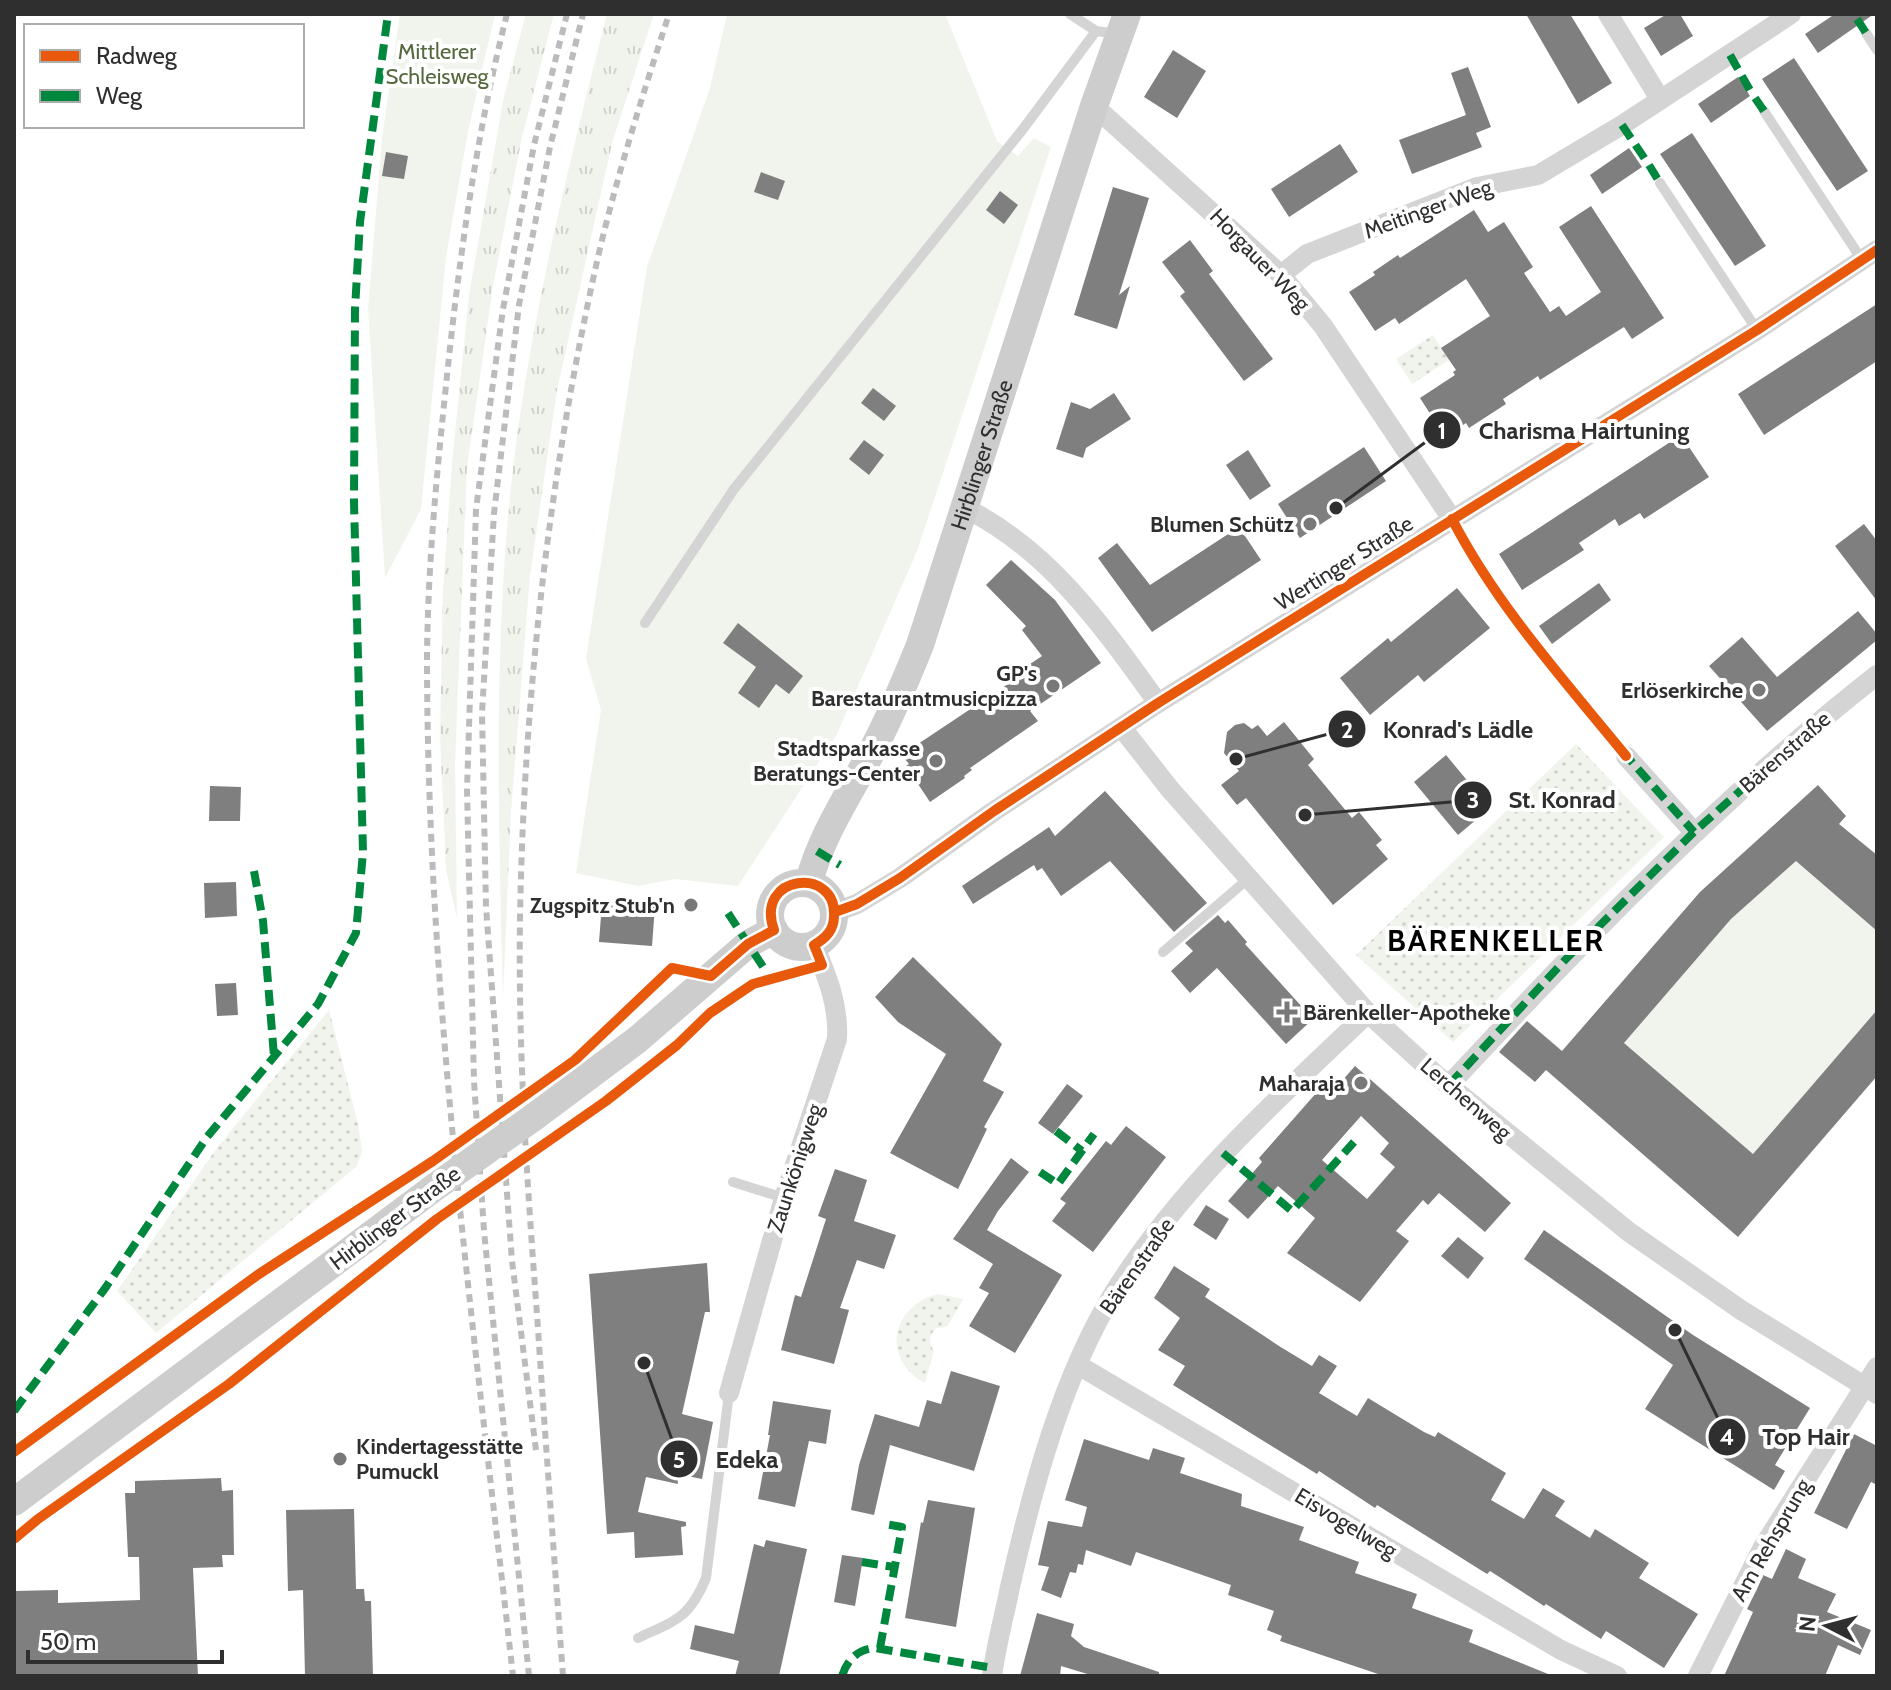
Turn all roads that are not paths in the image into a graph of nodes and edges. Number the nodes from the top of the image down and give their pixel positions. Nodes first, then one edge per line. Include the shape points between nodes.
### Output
1 (1070, 14) edge
2 (1608, 14) edge
3 (1791, 14) edge
4 (1115, 26) edge
5 (1866, 33) dead end
6 (1877, 50) edge
7 (1660, 99) junction
8 (1094, 106) junction
9 (1764, 111) dead end
10 (1660, 183) dead end
11 (1870, 255) edge
12 (1281, 275) junction
13 (1757, 330) junction
14 (965, 508) junction
15 (1452, 519) junction
16 (645, 623) dead end
17 (1877, 675) edge
18 (1158, 703) junction
19 (1122, 728) junction
20 (1626, 756) dead end
21 (1694, 832) junction
22 (1249, 878) junction
23 (809, 882) junction
24 (835, 912) junction
25 (774, 930) junction
26 (814, 945) junction
27 (1163, 952) dead end
28 (1368, 1013) junction
29 (1449, 1085) junction
30 (733, 1182) dead end
31 (784, 1198) junction
32 (1078, 1365) junction
33 (1877, 1367) edge
34 (1870, 1391) edge
35 (729, 1393) joint
36 (14, 1502) edge
37 (638, 1638) dead end
38 (992, 1676) edge
39 (1617, 1676) edge
40 (1698, 1676) edge

1 - 4 lane
2 - 7 street
3 - 7 street, Meitinger Weg
4 - 8 street, Hirblinger Straße
4 - 16 lane via 1023,129 734,489
5 - 6 lane
7 - 12 street, Meitinger Weg via 1538,175 1477,187 1307,254
8 - 12 street, Horgauer Weg
8 - 14 street, Hirblinger Straße
9 - 11 lane
10 - 13 lane
11 - 13 street, Wertinger Straße
12 - 15 street, Horgauer Weg via 1323,326
13 - 15 street, Wertinger Straße
14 - 18 street via 997,525 1051,567
14 - 23 street, Hirblinger Straße via 900,694 817,851
15 - 18 street, Wertinger Straße
17 - 21 street, Bärenstraße
18 - 19 street, Wertinger Straße
19 - 22 street, Lerchenweg
19 - 24 street, Wertinger Straße via 900,878
20 - 21 street
21 - 29 street, Bärenstraße
22 - 27 lane
22 - 28 street, Lerchenweg
23 - 24 street via 827,893
23 - 25 street via 778,892 770,912
24 - 26 street via 829,934
25 - 26 street via 796,947
25 - 36 street, Hirblinger Straße, bridge via 748,944 637,1040
26 - 31 street, Zaunkönigweg via 835,1001 837,1039
28 - 29 street, Lerchenweg
28 - 32 street, Bärenstraße via 1254,1121 1163,1226 1117,1288
29 - 34 street, Lerchenweg via 1629,1232
30 - 31 lane
31 - 35 street, Zaunkönigweg
32 - 38 street, Bärenstraße via 1030,1503
32 - 39 street, Eisvogelweg via 1561,1650
33 - 34 street, Am Rehsprung
34 - 40 street, Am Rehsprung via 1763,1547
35 - 37 lane via 706,1578 684,1616

